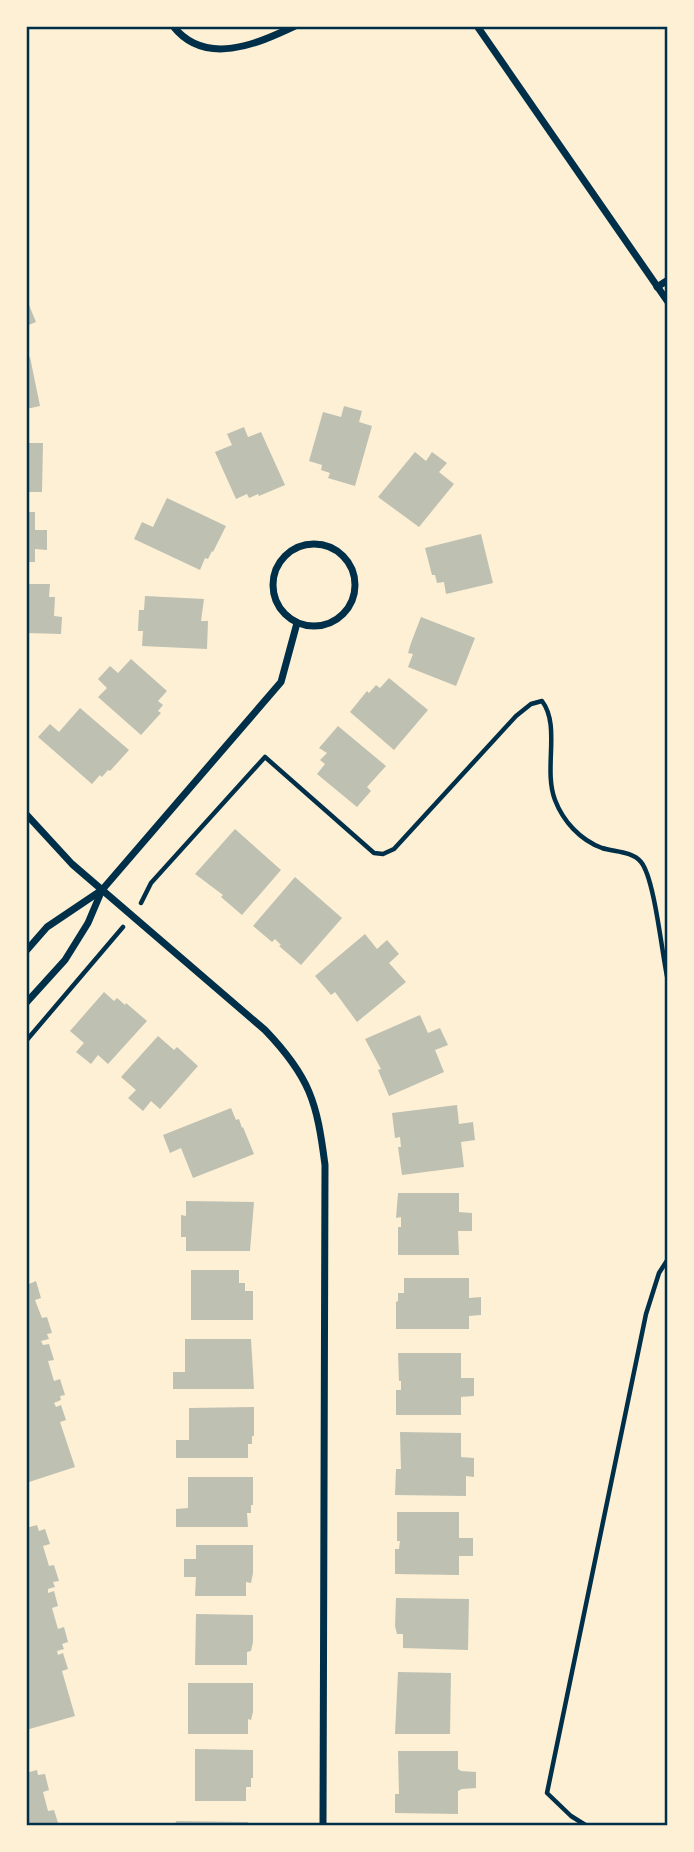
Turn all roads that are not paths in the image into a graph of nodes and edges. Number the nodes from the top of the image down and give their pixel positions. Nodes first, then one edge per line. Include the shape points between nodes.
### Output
1 (173, 26) edge
2 (295, 26) edge
3 (477, 26) edge
4 (668, 280) edge
5 (657, 287) junction
6 (668, 302) edge
7 (298, 623) junction
8 (26, 814) edge
9 (102, 890) junction
10 (26, 951) edge
11 (26, 1003) edge
12 (323, 1826) edge

1 - 2 street via 190,42 220,49 240,48
3 - 5 street
4 - 5 street
5 - 6 street
7 - 7 street via 310,626 335,621 352,602 355,577 342,555 331,548 303,546 290,552 275,575 277,603
7 - 9 street via 281,682
8 - 9 street
9 - 10 street via 47,927
9 - 11 street via 65,960
9 - 12 street via 288,1054 305,1080 320,1123 326,1165

